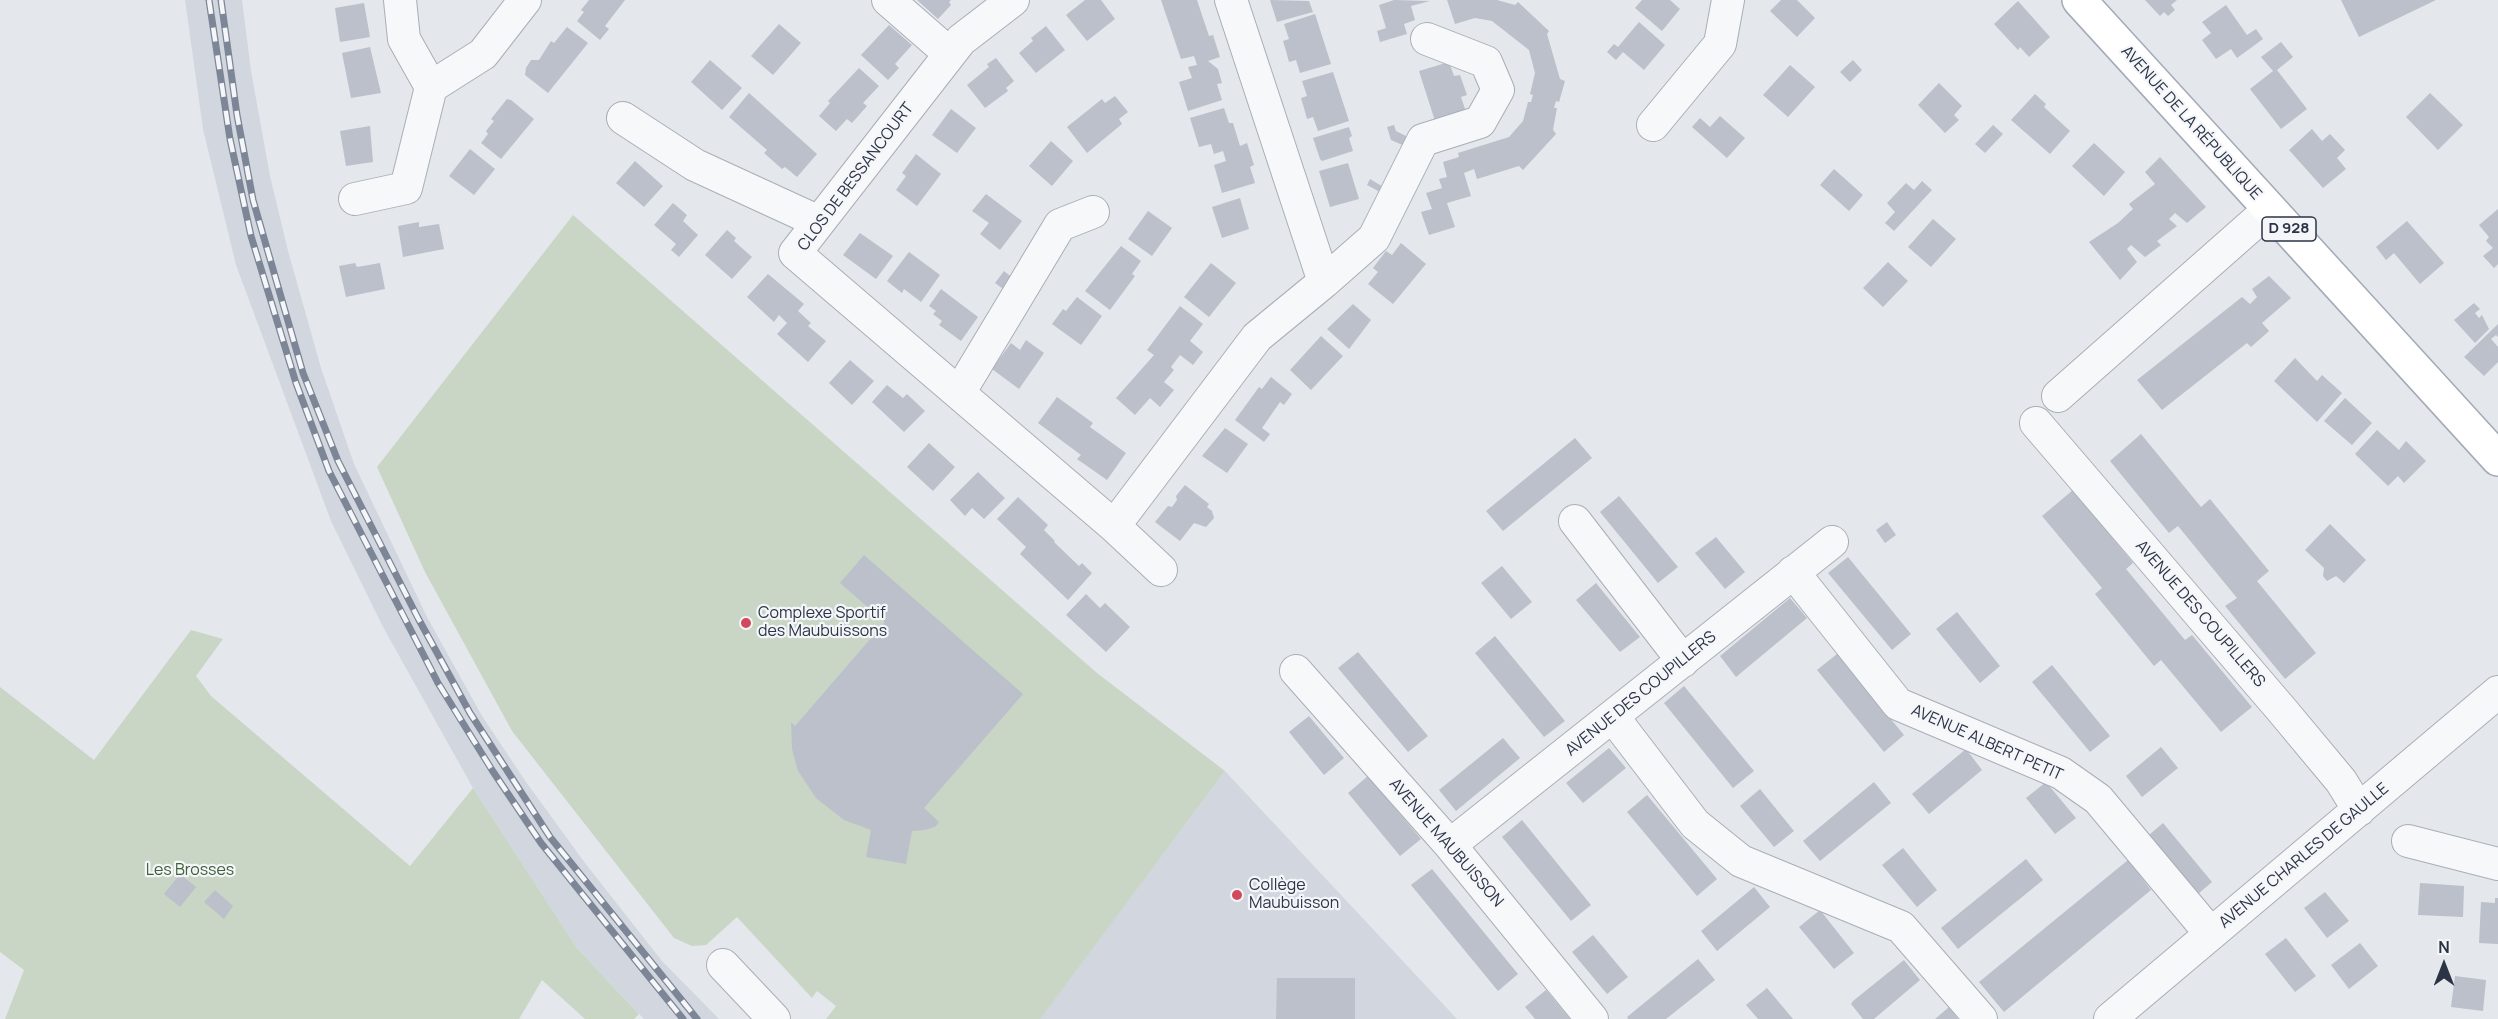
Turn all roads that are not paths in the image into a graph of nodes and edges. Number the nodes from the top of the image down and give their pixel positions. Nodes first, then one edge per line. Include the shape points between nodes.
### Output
1 (400, 0) edge
2 (525, 0) edge
3 (888, 0) edge
4 (1013, 0) edge
5 (1231, 0) edge
6 (1728, 0) edge
7 (2079, 0) edge
8 (1427, 39) dead end
9 (950, 54) junction
10 (431, 87) junction
11 (622, 118) dead end
12 (1653, 125) dead end
13 (355, 199) dead end
14 (2270, 209) junction
15 (1093, 212) dead end
16 (819, 222) junction
17 (1324, 282) junction
18 (959, 393) junction
19 (2058, 396) dead end
20 (2036, 423) dead end
21 (2498, 459) edge
22 (1575, 521) dead end
23 (1114, 526) junction
24 (1832, 542) dead end
25 (1161, 570) dead end
26 (1793, 572) junction
27 (1683, 661) junction
28 (1296, 671) dead end
29 (2498, 692) edge
30 (1613, 717) junction
31 (2359, 810) junction
32 (2408, 841) dead end
33 (1450, 845) junction
34 (2498, 864) edge
35 (2211, 934) junction
36 (723, 965) dead end
37 (774, 1019) edge
38 (1592, 1019) edge
39 (1981, 1019) edge
40 (2110, 1019) edge

1 - 10 street via 404,39
2 - 10 street via 483,54
3 - 9 street
4 - 9 street, CLOS DE BESSANCOURT via 961,40
5 - 17 street
6 - 12 street via 1720,44
7 - 14 main road, AVENUE DE LA RÉPUBLIQUE / D 928
8 - 17 street via 1486,62 1498,90 1480,122 1423,140 1374,238
9 - 16 street, CLOS DE BESSANCOURT
10 - 13 street via 406,188
11 - 16 street via 694,165
14 - 19 street
14 - 21 main road, AVENUE DE LA RÉPUBLIQUE / D 928
15 - 18 street via 1060,225
16 - 18 street, CLOS DE BESSANCOURT via 795,253
17 - 23 street via 1257,337
18 - 23 street, CLOS DE BESSANCOURT
20 - 31 street, AVENUE DES COUPILLERS via 2281,709 2341,781
22 - 27 street
23 - 25 street, CLOS DE BESSANCOURT
24 - 26 street, AVENUE DES COUPILLERS
26 - 27 street, AVENUE DES COUPILLERS
26 - 35 street, AVENUE ALBERT PETIT via 1898,704 2061,773 2098,799
27 - 30 street, AVENUE DES COUPILLERS
28 - 33 street, AVENUE MAUBUISSON
29 - 31 street, AVENUE CHARLES DE GAULLE
30 - 33 street, AVENUE DES COUPILLERS
30 - 39 street via 1695,824 1741,861 1901,927
31 - 35 street, AVENUE CHARLES DE GAULLE
32 - 34 street
33 - 38 street, AVENUE MAUBUISSON
35 - 40 street, AVENUE CHARLES DE GAULLE
36 - 37 street

